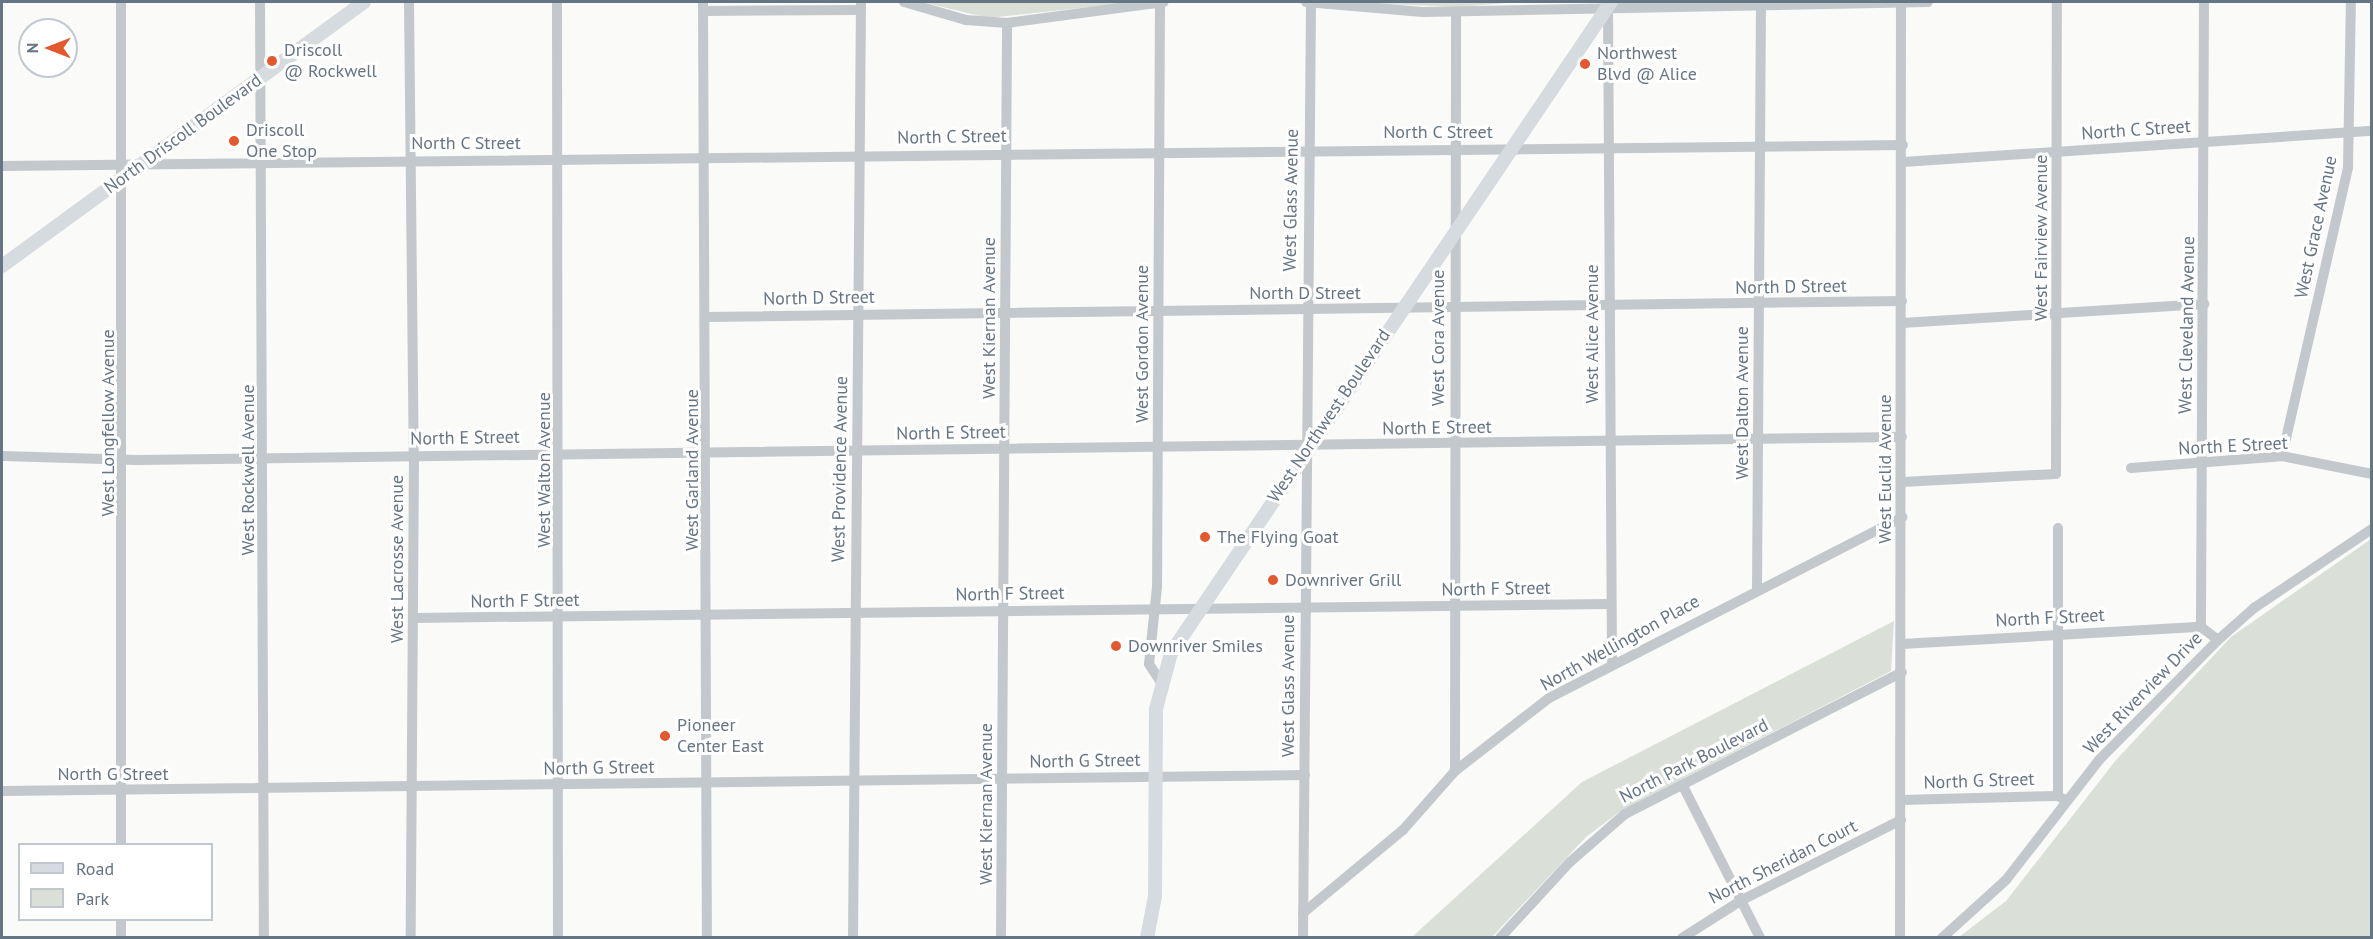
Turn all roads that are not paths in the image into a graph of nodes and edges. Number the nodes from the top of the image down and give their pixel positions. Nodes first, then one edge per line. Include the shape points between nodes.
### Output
1 (121, 2) edge
2 (261, 2) edge
3 (364, 2) edge
4 (408, 2) edge
5 (558, 2) edge
6 (904, 2) edge
7 (1162, 2) edge
8 (1306, 2) edge
9 (1311, 2) edge
10 (1901, 2) edge
11 (1928, 2) edge
12 (2058, 2) edge
13 (2204, 2) edge
14 (2351, 2) edge
15 (1610, 3) edge
16 (1761, 3) edge
17 (859, 5) edge
18 (703, 6) edge
19 (1456, 12) junction
20 (1007, 23) junction
21 (261, 77) junction
22 (2372, 131) edge
23 (2350, 132) junction
24 (2205, 142) junction
25 (1903, 145) junction
26 (1760, 146) junction
27 (1608, 147) junction
28 (1308, 148) junction
29 (1456, 148) junction
30 (1512, 148) junction
31 (1160, 150) junction
32 (2057, 152) junction
33 (1006, 153) junction
34 (858, 155) junction
35 (706, 157) junction
36 (411, 159) junction
37 (558, 159) junction
38 (262, 162) junction
39 (1903, 162) junction
40 (142, 164) junction
41 (2, 166) edge
42 (123, 171) junction
43 (1454, 233) junction
44 (2, 266) edge
45 (1902, 301) junction
46 (2204, 304) junction
47 (1759, 305) junction
48 (1608, 306) junction
49 (1307, 309) junction
50 (1403, 309) junction
51 (1454, 309) junction
52 (1158, 310) junction
53 (1005, 313) junction
54 (2057, 313) junction
55 (858, 314) junction
56 (707, 317) junction
57 (1902, 323) junction
58 (1902, 437) junction
59 (1608, 440) junction
60 (1758, 441) junction
61 (1454, 445) junction
62 (1158, 446) junction
63 (1306, 447) junction
64 (1005, 449) junction
65 (857, 451) junction
66 (708, 452) junction
67 (561, 453) junction
68 (2, 456) edge
69 (414, 456) junction
70 (2282, 456) junction
71 (125, 457) junction
72 (265, 457) junction
73 (2202, 463) junction
74 (2131, 468) dead end
75 (2372, 474) edge
76 (1902, 482) junction
77 (1902, 517) junction
78 (2058, 528) dead end
79 (2372, 529) edge
80 (1757, 588) junction
81 (1608, 604) junction
82 (1305, 607) junction
83 (1453, 607) junction
84 (1154, 609) junction
85 (1199, 609) junction
86 (1002, 610) junction
87 (855, 611) junction
88 (708, 614) junction
89 (560, 617) junction
90 (413, 618) junction
91 (2201, 627) junction
92 (2057, 635) junction
93 (2218, 640) junction
94 (1902, 644) junction
95 (1612, 663) junction
96 (1902, 672) junction
97 (1160, 681) junction
98 (1455, 771) junction
99 (1305, 774) junction
100 (1155, 777) junction
101 (1002, 779) junction
102 (855, 781) junction
103 (708, 783) junction
104 (560, 784) junction
105 (411, 786) junction
106 (1683, 786) junction
107 (265, 789) junction
108 (121, 790) junction
109 (2, 791) edge
110 (2062, 798) junction
111 (1901, 800) junction
112 (1901, 820) junction
113 (121, 843) edge
114 (1742, 900) junction
115 (1303, 913) junction
116 (121, 921) edge
117 (121, 938) edge
118 (264, 938) edge
119 (411, 938) edge
120 (558, 938) edge
121 (707, 938) edge
122 (853, 938) edge
123 (1001, 938) edge
124 (1148, 938) edge
125 (1303, 938) edge
126 (1500, 938) edge
127 (1682, 938) edge
128 (1760, 938) edge
129 (1900, 938) edge
130 (1942, 938) edge

1 - 42 street, West Longfellow Avenue
2 - 21 street, West Rockwell Avenue
3 - 21 main road, North Driscoll Boulevard
4 - 36 street, West Lacrosse Avenue
5 - 37 street, West Walton Avenue
6 - 20 street via 966,20
7 - 20 street
7 - 31 street, West Gordon Avenue
8 - 9 street
9 - 19 street
9 - 28 street, West Glass Avenue
10 - 11 street
10 - 16 street
10 - 25 street, West Euclid Avenue
12 - 32 street, West Fairview Avenue
13 - 24 street, West Cleveland Avenue
14 - 23 street, West Grace Avenue
15 - 16 street
15 - 19 street
15 - 27 street, West Alice Avenue
15 - 30 main road, West Northwest Boulevard
16 - 26 street, West Dalton Avenue
17 - 18 street
17 - 34 street, West Providence Avenue
18 - 35 street, West Garland Avenue
19 - 29 street, West Cora Avenue
20 - 33 street, West Kiernan Avenue
21 - 38 street, West Rockwell Avenue
21 - 40 main road, North Driscoll Boulevard
22 - 23 street, North C Street
23 - 24 street, North C Street
23 - 70 street, West Grace Avenue via 2348,167
24 - 32 street, North C Street
24 - 46 street, West Cleveland Avenue
25 - 26 street, North C Street
25 - 39 street, West Euclid Avenue
26 - 27 street, North C Street
26 - 47 street, West Dalton Avenue
27 - 30 street, North C Street
27 - 48 street, West Alice Avenue
28 - 29 street, North C Street
28 - 31 street, North C Street
28 - 49 street, West Glass Avenue
29 - 30 street, North C Street
29 - 43 street, West Cora Avenue
30 - 43 main road, West Northwest Boulevard
31 - 33 street, North C Street
31 - 52 street, West Gordon Avenue
32 - 39 street, North C Street
32 - 54 street, West Fairview Avenue
33 - 34 street, North C Street
33 - 53 street, West Kiernan Avenue
34 - 35 street, North C Street
34 - 55 street, West Providence Avenue
35 - 37 street, North C Street
35 - 56 street, West Garland Avenue
36 - 37 street, North C Street
36 - 38 street, North C Street
36 - 69 street, West Lacrosse Avenue
37 - 67 street, West Walton Avenue
38 - 40 street, North C Street
38 - 72 street, West Rockwell Avenue
39 - 45 street, West Euclid Avenue
40 - 42 main road, North Driscoll Boulevard
41 - 42 street
42 - 44 main road, North Driscoll Boulevard
42 - 71 street, West Longfellow Avenue
43 - 50 main road, West Northwest Boulevard
43 - 51 street, West Cora Avenue
45 - 47 street, North D Street
45 - 57 street, West Euclid Avenue
46 - 54 street
46 - 73 street, West Cleveland Avenue
47 - 48 street, North D Street
47 - 60 street, West Dalton Avenue
48 - 51 street, North D Street
48 - 59 street, West Alice Avenue
49 - 50 street, North D Street
49 - 52 street, North D Street
49 - 63 street, West Glass Avenue
50 - 51 street, North D Street
50 - 63 main road, West Northwest Boulevard
51 - 61 street, West Cora Avenue
52 - 53 street, North D Street
52 - 62 street, West Gordon Avenue
53 - 55 street, North D Street
53 - 64 street, West Kiernan Avenue
54 - 57 street
54 - 76 street, West Fairview Avenue via 2056,474
55 - 56 street, North D Street
55 - 65 street, West Providence Avenue
56 - 66 street, West Garland Avenue
57 - 58 street, West Euclid Avenue
58 - 60 street, North E Street
58 - 76 street, West Euclid Avenue
59 - 60 street, North E Street
59 - 61 street, North E Street
59 - 81 street, West Alice Avenue
60 - 80 street, West Dalton Avenue
61 - 63 street, North E Street
61 - 83 street, West Cora Avenue
62 - 63 street, North E Street
62 - 64 street, North E Street
62 - 84 street, West Gordon Avenue
63 - 82 street, West Glass Avenue
63 - 85 main road, West Northwest Boulevard
64 - 65 street, North E Street
64 - 86 street, West Kiernan Avenue
65 - 66 street, North E Street
65 - 87 street, West Providence Avenue
66 - 67 street, North E Street
66 - 88 street, West Garland Avenue
67 - 69 street, North E Street
67 - 89 street, West Walton Avenue
68 - 71 street, North E Street
69 - 72 street, North E Street
69 - 90 street, West Lacrosse Avenue
70 - 73 street, North E Street
70 - 75 street, North E Street
71 - 72 street, North E Street
71 - 108 street, West Longfellow Avenue
72 - 107 street, West Rockwell Avenue
73 - 74 street, North E Street
73 - 91 street, West Cleveland Avenue
76 - 77 street, West Euclid Avenue
77 - 80 street, North Wellington Place
77 - 94 street, West Euclid Avenue
78 - 92 street
79 - 93 street, West Riverview Drive via 2253,608
80 - 95 street, North Wellington Place
81 - 83 street, North F Street
81 - 95 street, West Alice Avenue
82 - 83 street, North F Street
82 - 85 street, North F Street
82 - 99 street, West Glass Avenue
83 - 98 street, West Cora Avenue
84 - 85 street, North F Street
84 - 86 street, North F Street
84 - 97 street, West Gordon Avenue via 1149,664
85 - 97 main road, West Northwest Boulevard
86 - 87 street, North F Street
86 - 101 street, West Kiernan Avenue
87 - 88 street, North F Street
87 - 102 street, West Providence Avenue
88 - 89 street, North F Street
88 - 103 street, West Garland Avenue
89 - 90 street, North F Street
89 - 104 street, West Walton Avenue
90 - 105 street, West Lacrosse Avenue
91 - 92 street, North F Street
91 - 93 street
92 - 94 street, North F Street
92 - 110 street
93 - 110 street, West Riverview Drive
94 - 96 street, West Euclid Avenue
95 - 98 street, North Wellington Place via 1549,698
96 - 106 street, North Park Boulevard
96 - 111 street, West Euclid Avenue
97 - 100 main road, West Northwest Boulevard
98 - 115 street, North Wellington Place via 1403,830
99 - 100 street, North G Street
99 - 115 street, West Glass Avenue
100 - 101 street, North G Street
100 - 124 main road, West Northwest Boulevard via 1155,896
101 - 102 street, North G Street
101 - 123 street, West Kiernan Avenue
102 - 103 street, North G Street
102 - 122 street, West Providence Avenue
103 - 104 street, North G Street
103 - 121 street, West Garland Avenue
104 - 105 street, North G Street
104 - 120 street, West Walton Avenue
105 - 107 street, North G Street
105 - 119 street, West Lacrosse Avenue
106 - 114 street
106 - 126 street, North Park Boulevard via 1625,814 1570,862
107 - 108 street, North G Street
107 - 118 street, West Rockwell Avenue
108 - 109 street, North G Street
108 - 113 street, West Longfellow Avenue
110 - 111 street, North G Street
110 - 130 street, West Riverview Drive via 2006,880
111 - 112 street, West Euclid Avenue
112 - 114 street, North Sheridan Court
112 - 129 street, West Euclid Avenue
114 - 127 street, North Sheridan Court
114 - 128 street
115 - 125 street, West Glass Avenue
116 - 117 street

